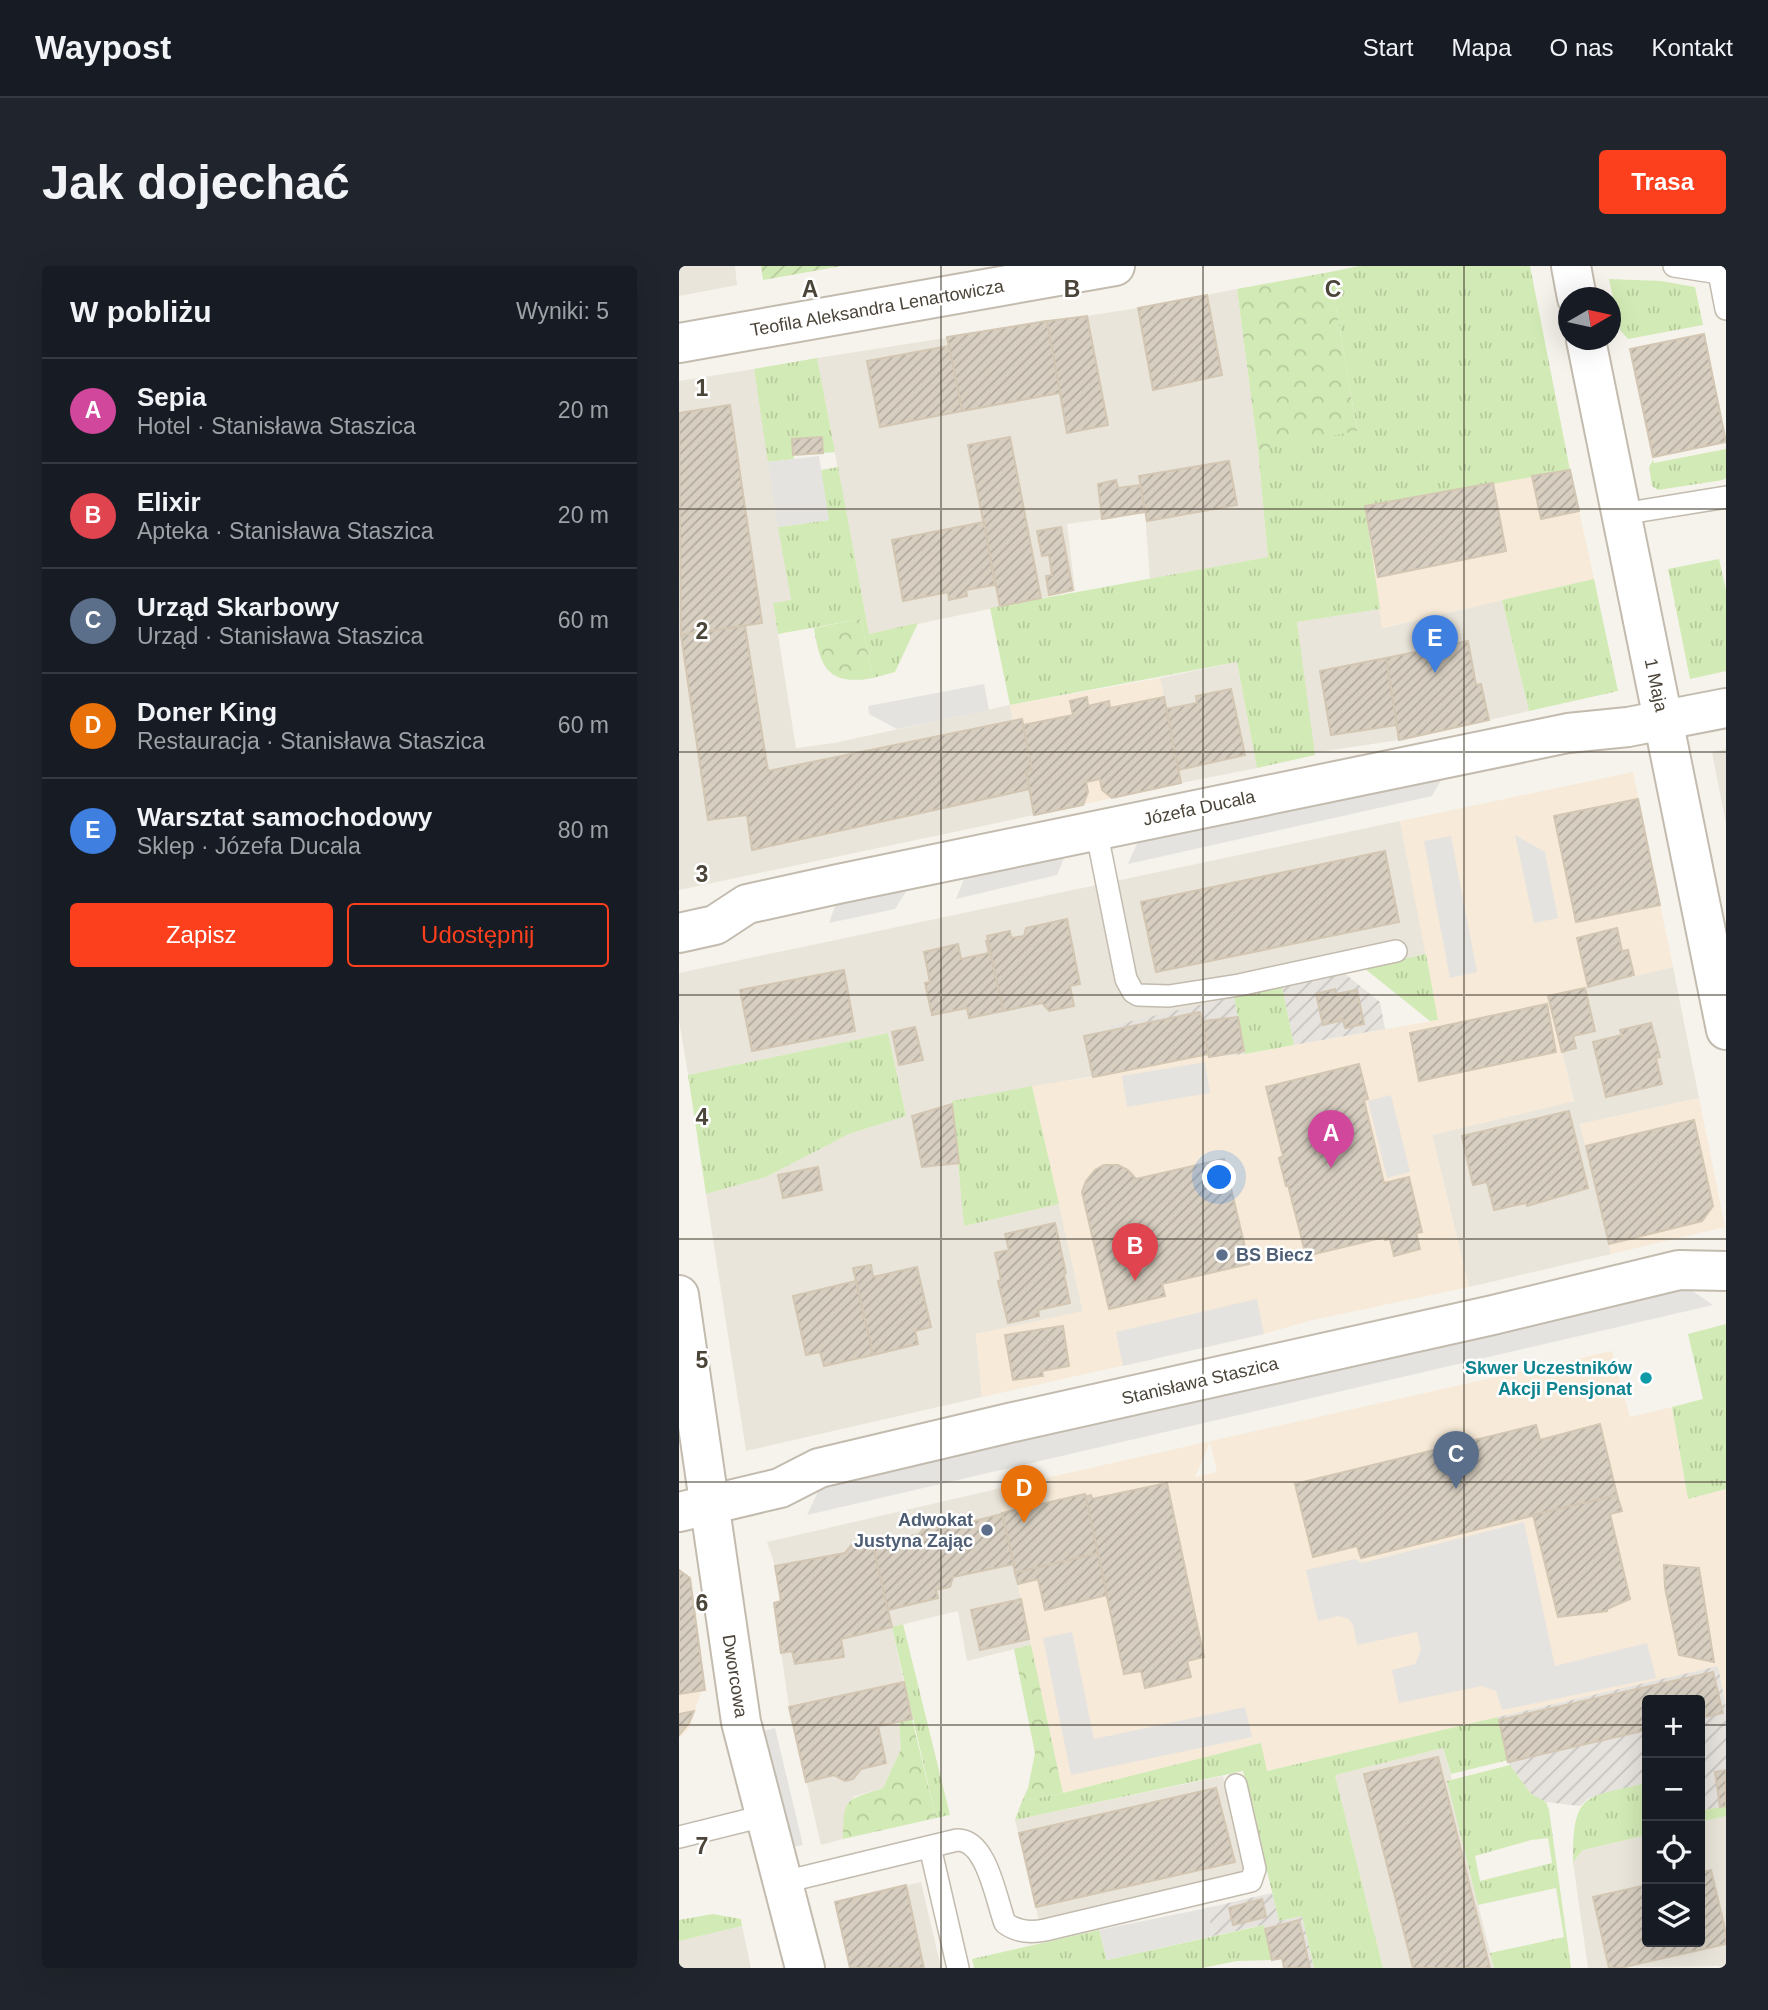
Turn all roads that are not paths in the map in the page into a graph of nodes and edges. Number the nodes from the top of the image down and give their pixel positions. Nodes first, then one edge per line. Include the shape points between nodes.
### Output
1 (1115, 266) edge
2 (1571, 266) edge
3 (1674, 266) edge
4 (1723, 273) edge
5 (1575, 287) edge
6 (1726, 309) edge
7 (679, 343) edge
8 (1588, 350) edge
9 (1726, 497) edge
10 (1622, 514) junction
11 (1726, 708) edge
12 (1663, 720) junction
13 (1096, 829) junction
14 (679, 933) edge
15 (1718, 947) edge
16 (1397, 951) dead end
17 (1726, 1030) edge
18 (1726, 1271) edge
19 (679, 1295) edge
20 (695, 1508) edge
21 (1236, 1785) dead end
22 (764, 1816) junction
23 (679, 1837) edge
24 (930, 1847) junction
25 (784, 1882) junction
26 (805, 1968) edge
27 (958, 1968) edge

1 - 7 street, Teofila Aleksandra Lenartowicza
2 - 5 street
3 - 4 lane
4 - 6 lane
8 - 10 street, 1 Maja
9 - 10 lane
10 - 12 street, 1 Maja
11 - 12 street, Józefa Ducala
12 - 13 street, Józefa Ducala via 1568,733
12 - 15 street, 1 Maja
13 - 14 street, Józefa Ducala via 747,904 715,925
13 - 16 lane via 1126,979 1138,995 1226,988
15 - 17 street, 1 Maja
18 - 20 street, Stanisława Staszica via 1679,1270 1009,1423 819,1468 780,1488
19 - 20 street, Dworcowa
20 - 22 street, Dworcowa
21 - 24 lane via 1255,1869 1251,1881 1045,1930 1023,1931 1005,1923 983,1861 971,1843 957,1840
22 - 23 lane
22 - 25 street, Dworcowa
24 - 25 lane
24 - 27 lane
25 - 26 street, Dworcowa

